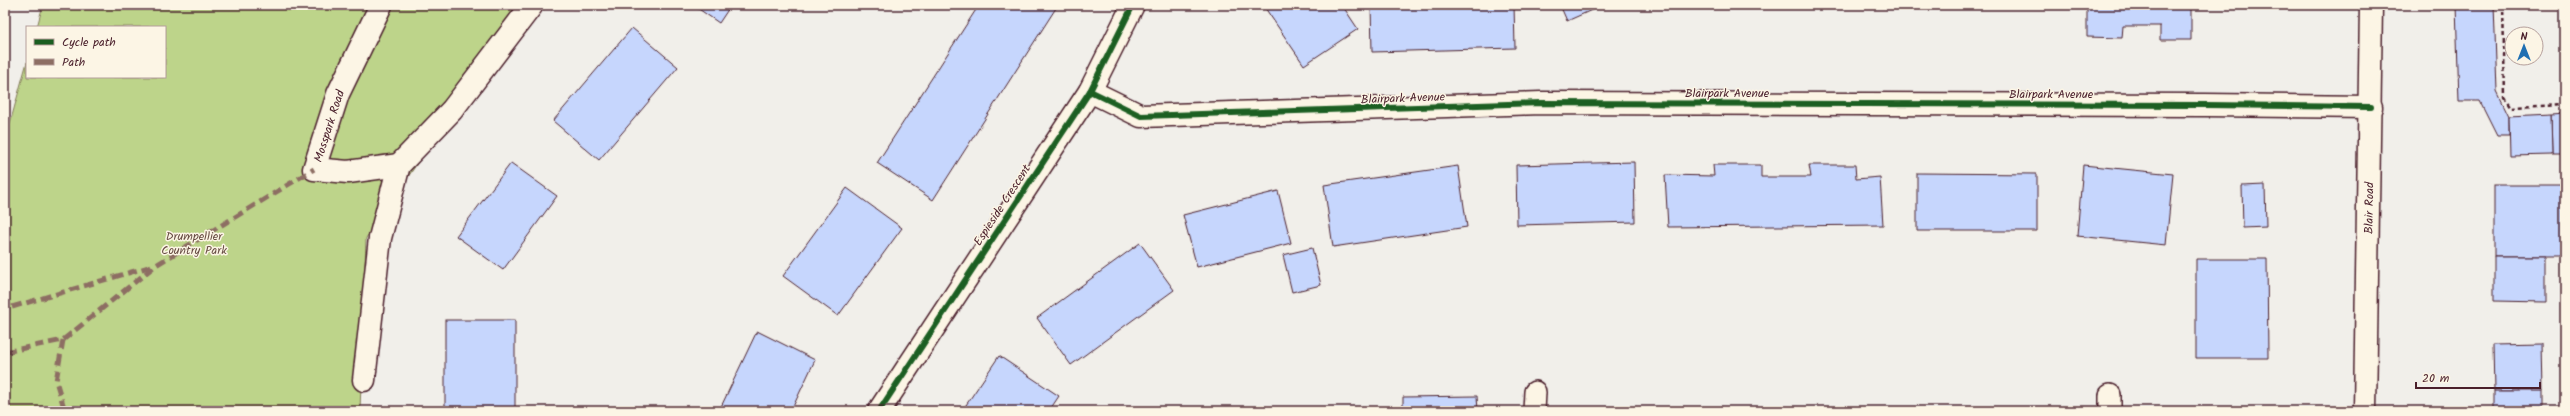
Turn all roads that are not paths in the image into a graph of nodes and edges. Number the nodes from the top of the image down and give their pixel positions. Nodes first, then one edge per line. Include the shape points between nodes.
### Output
1 (381, 5) edge
2 (532, 5) edge
3 (1133, 5) edge
4 (2371, 5) edge
5 (1090, 91) junction
6 (2371, 108) junction
7 (400, 165) junction
8 (364, 380) dead end
9 (879, 411) edge
10 (2365, 411) edge

1 - 7 street, Mosspark Road via 338,94 314,169 348,172
2 - 7 street via 452,110
3 - 5 street, Espieside Crescent
4 - 6 street, Blair Road
5 - 6 street, Blairpark Avenue via 1141,116 1541,103 2206,105
5 - 9 street, Espieside Crescent
6 - 10 street, Blair Road
7 - 8 street via 380,238

